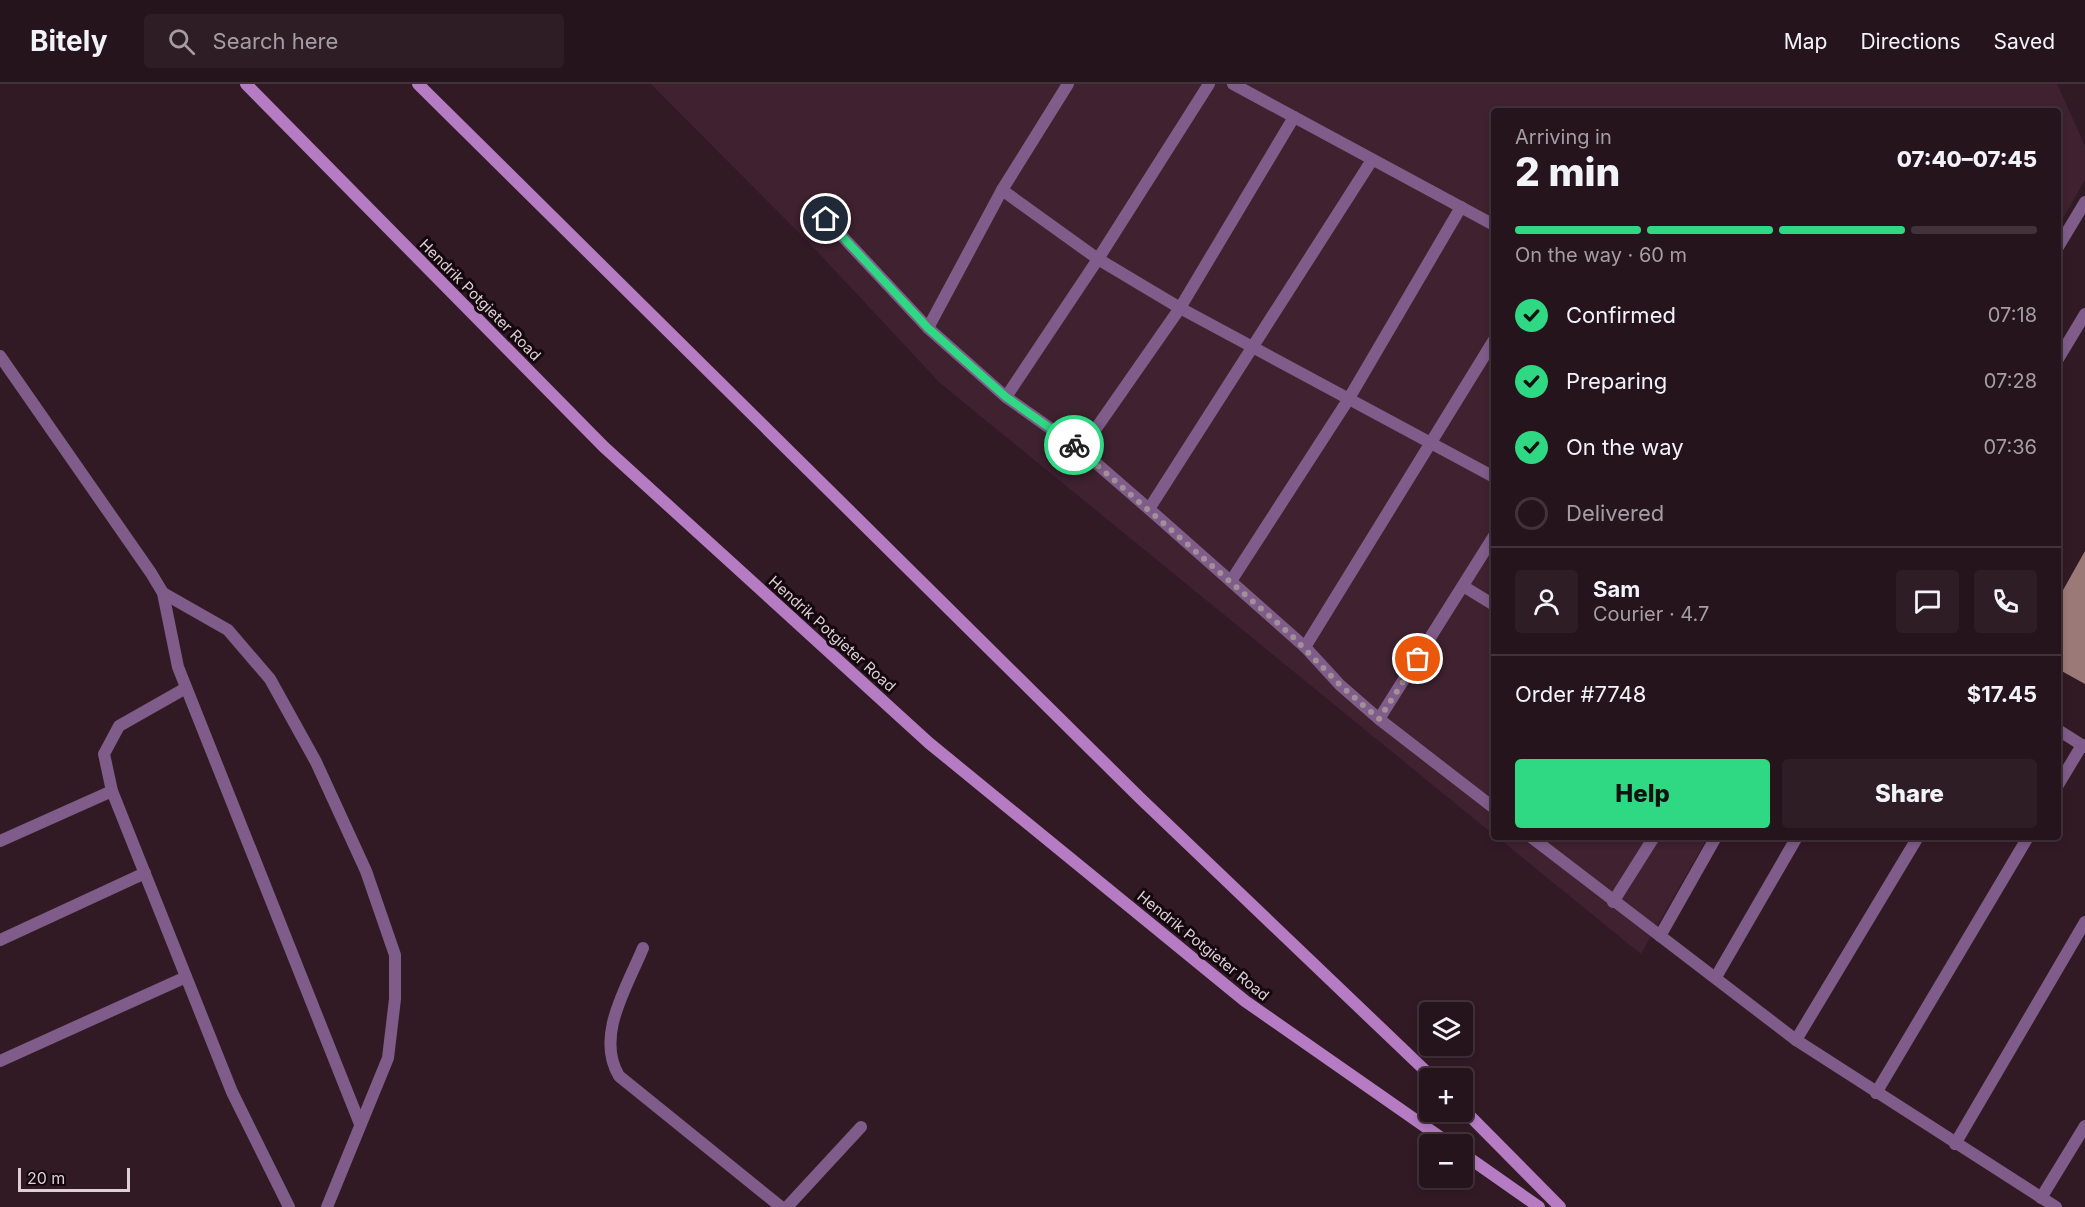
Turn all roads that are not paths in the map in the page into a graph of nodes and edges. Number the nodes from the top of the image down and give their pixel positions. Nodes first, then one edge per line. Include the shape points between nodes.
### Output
1 (246, 84) edge
2 (1068, 84) edge
3 (1209, 84) edge
4 (1233, 84) edge
5 (423, 87) edge
6 (1294, 117) junction
7 (1372, 160) junction
8 (1002, 190) junction
9 (2085, 202) edge
10 (1461, 207) junction
11 (826, 219) dead end
12 (1491, 223) edge
13 (2061, 242) edge
14 (1098, 260) junction
15 (1180, 308) junction
16 (2085, 314) edge
17 (928, 328) junction
18 (1491, 345) edge
19 (1253, 349) junction
20 (2061, 354) edge
21 (0, 356) edge
22 (1006, 397) junction
23 (1348, 400) junction
24 (1431, 444) junction
25 (1081, 450) junction
26 (1491, 475) edge
27 (1149, 509) junction
28 (1491, 541) edge
29 (1231, 581) junction
30 (1463, 586) junction
31 (163, 593) junction
32 (1491, 604) edge
33 (1305, 647) junction
34 (186, 688) junction
35 (1379, 719) junction
36 (2061, 732) edge
37 (2083, 746) edge
38 (2061, 780) edge
39 (112, 791) junction
40 (1491, 806) edge
41 (1535, 840) edge
42 (1652, 840) edge
43 (1714, 840) edge
44 (1795, 840) edge
45 (1916, 840) edge
46 (2026, 840) edge
47 (0, 841) edge
48 (145, 873) junction
49 (1613, 902) junction
50 (2085, 922) edge
51 (1660, 936) junction
52 (0, 940) edge
53 (643, 948) dead end
54 (186, 977) junction
55 (1716, 977) junction
56 (1796, 1040) junction
57 (0, 1061) edge
58 (1423, 1068) edge
59 (1876, 1093) junction
60 (1473, 1119) edge
61 (360, 1124) junction
62 (2085, 1126) edge
63 (861, 1127) dead end
64 (1436, 1134) edge
65 (1955, 1144) junction
66 (1473, 1161) edge
67 (2041, 1198) junction
68 (289, 1207) edge
69 (327, 1207) edge
70 (781, 1207) edge
71 (787, 1207) edge
72 (1539, 1207) edge
73 (1560, 1207) edge
74 (2056, 1207) edge

1 - 64 main road, Hendrik Potgieter Road via 604,447 929,743 1245,1001
2 - 8 street
3 - 14 street
4 - 6 street
5 - 58 main road via 1140,798
6 - 7 street
6 - 15 street
7 - 10 street
7 - 19 street
8 - 14 street
8 - 17 street
9 - 13 street
10 - 12 street
10 - 23 street
11 - 17 street
14 - 15 street
14 - 22 street
15 - 19 street
15 - 25 street
16 - 20 street
17 - 22 street
18 - 24 street
19 - 23 street
19 - 27 street
21 - 31 street
22 - 25 street
23 - 24 street
23 - 29 street
24 - 26 street
24 - 33 street
25 - 27 street
27 - 29 street
28 - 30 street
29 - 33 street
30 - 32 street
30 - 35 street
31 - 34 street
31 - 61 street via 228,630 270,679 316,762 366,871 395,955 395,999 388,1058
33 - 35 street
34 - 39 street via 120,726 104,754
34 - 61 street
35 - 40 street
36 - 37 street
37 - 38 street
39 - 47 street
39 - 48 street
41 - 49 street
42 - 49 street
43 - 51 street
44 - 55 street
45 - 56 street
46 - 59 street
48 - 52 street
48 - 54 street
49 - 51 street
50 - 65 street
51 - 55 street
53 - 70 street via 610,1031 612,1064 619,1076
54 - 57 street
54 - 68 street via 232,1092
55 - 56 street
56 - 59 street
59 - 65 street
60 - 73 main road
61 - 69 street
62 - 67 street
63 - 71 street
65 - 67 street
66 - 72 main road
67 - 74 street

